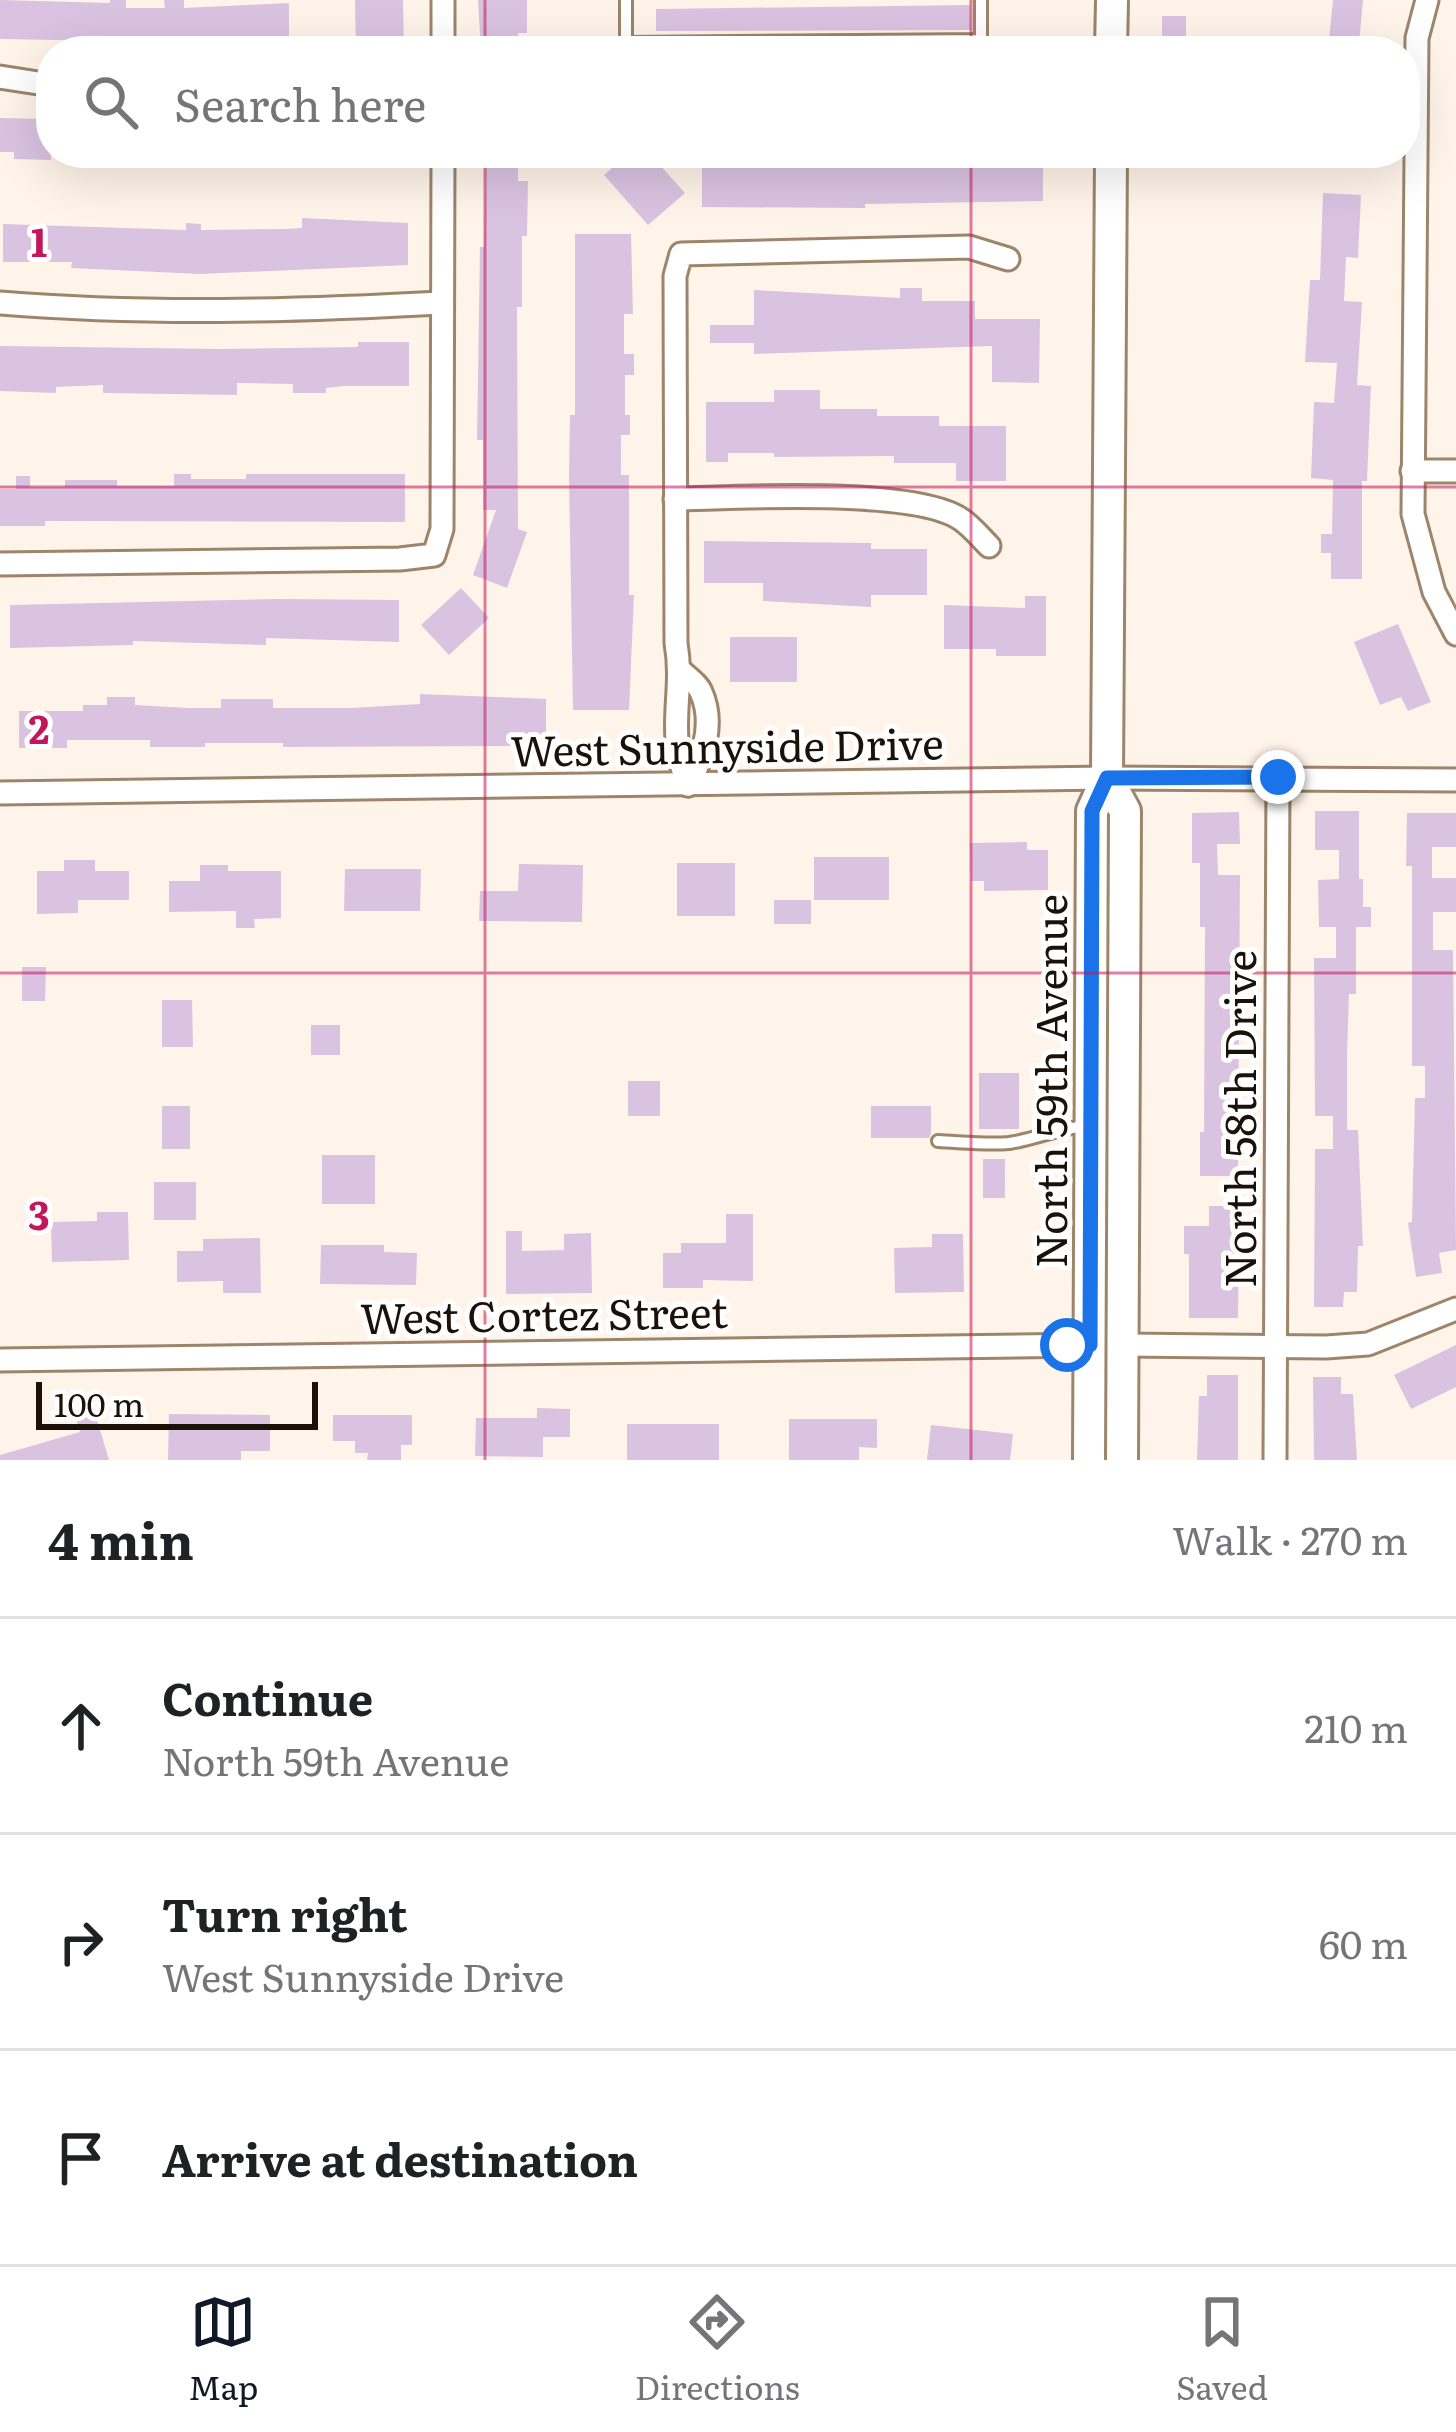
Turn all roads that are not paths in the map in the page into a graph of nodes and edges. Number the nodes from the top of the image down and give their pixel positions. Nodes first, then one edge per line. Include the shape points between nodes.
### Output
1 (443, 0) edge
2 (626, 0) edge
3 (980, 0) edge
4 (1112, 0) edge
5 (1427, 0) edge
6 (443, 36) edge
7 (626, 36) edge
8 (981, 36) edge
9 (1112, 36) edge
10 (1418, 36) edge
11 (0, 77) edge
12 (36, 83) edge
13 (442, 168) edge
14 (1111, 168) edge
15 (1415, 168) edge
16 (1008, 259) dead end
17 (0, 303) edge
18 (441, 303) junction
19 (1412, 471) junction
20 (1456, 471) edge
21 (676, 499) junction
22 (989, 546) dead end
23 (0, 564) edge
24 (1456, 634) edge
25 (681, 671) junction
26 (675, 705) junction
27 (703, 706) junction
28 (1278, 777) junction
29 (1107, 778) junction
30 (1456, 780) edge
31 (688, 784) junction
32 (0, 794) edge
33 (1091, 1126) junction
34 (938, 1142) dead end
35 (1456, 1309) edge
36 (1276, 1344) junction
37 (1090, 1345) junction
38 (1123, 1345) junction
39 (0, 1360) edge
40 (1089, 1460) edge
41 (1122, 1460) edge
42 (1275, 1460) edge

1 - 6 street
2 - 7 lane
3 - 8 lane
4 - 9 main road
5 - 10 street
11 - 12 street
13 - 18 street
14 - 29 main road, North 59th Avenue
15 - 19 street
16 - 21 street via 969,247 681,254
17 - 18 street via 212,312
18 - 23 street via 442,529 434,555
19 - 20 street
19 - 24 street via 1420,549
21 - 22 street via 820,497 919,506 962,519
21 - 25 street
25 - 26 street
25 - 27 street via 701,690
26 - 27 lane
26 - 31 street via 676,755
27 - 31 street via 706,753
28 - 29 street, West Sunnyside Drive
28 - 30 street, West Sunnyside Drive
28 - 36 street, North 58th Drive
29 - 31 street, West Sunnyside Drive
29 - 33 main road, North 59th Avenue via 1092,811
29 - 38 main road, North 59th Avenue via 1125,811
31 - 32 street, West Sunnyside Drive
33 - 34 lane via 1005,1143
33 - 37 main road, North 59th Avenue
35 - 36 street via 1368,1344
36 - 38 street
36 - 42 street, North 58th Drive
37 - 39 street, West Cortez Street
37 - 40 main road, North 59th Avenue
38 - 41 main road, North 59th Avenue

